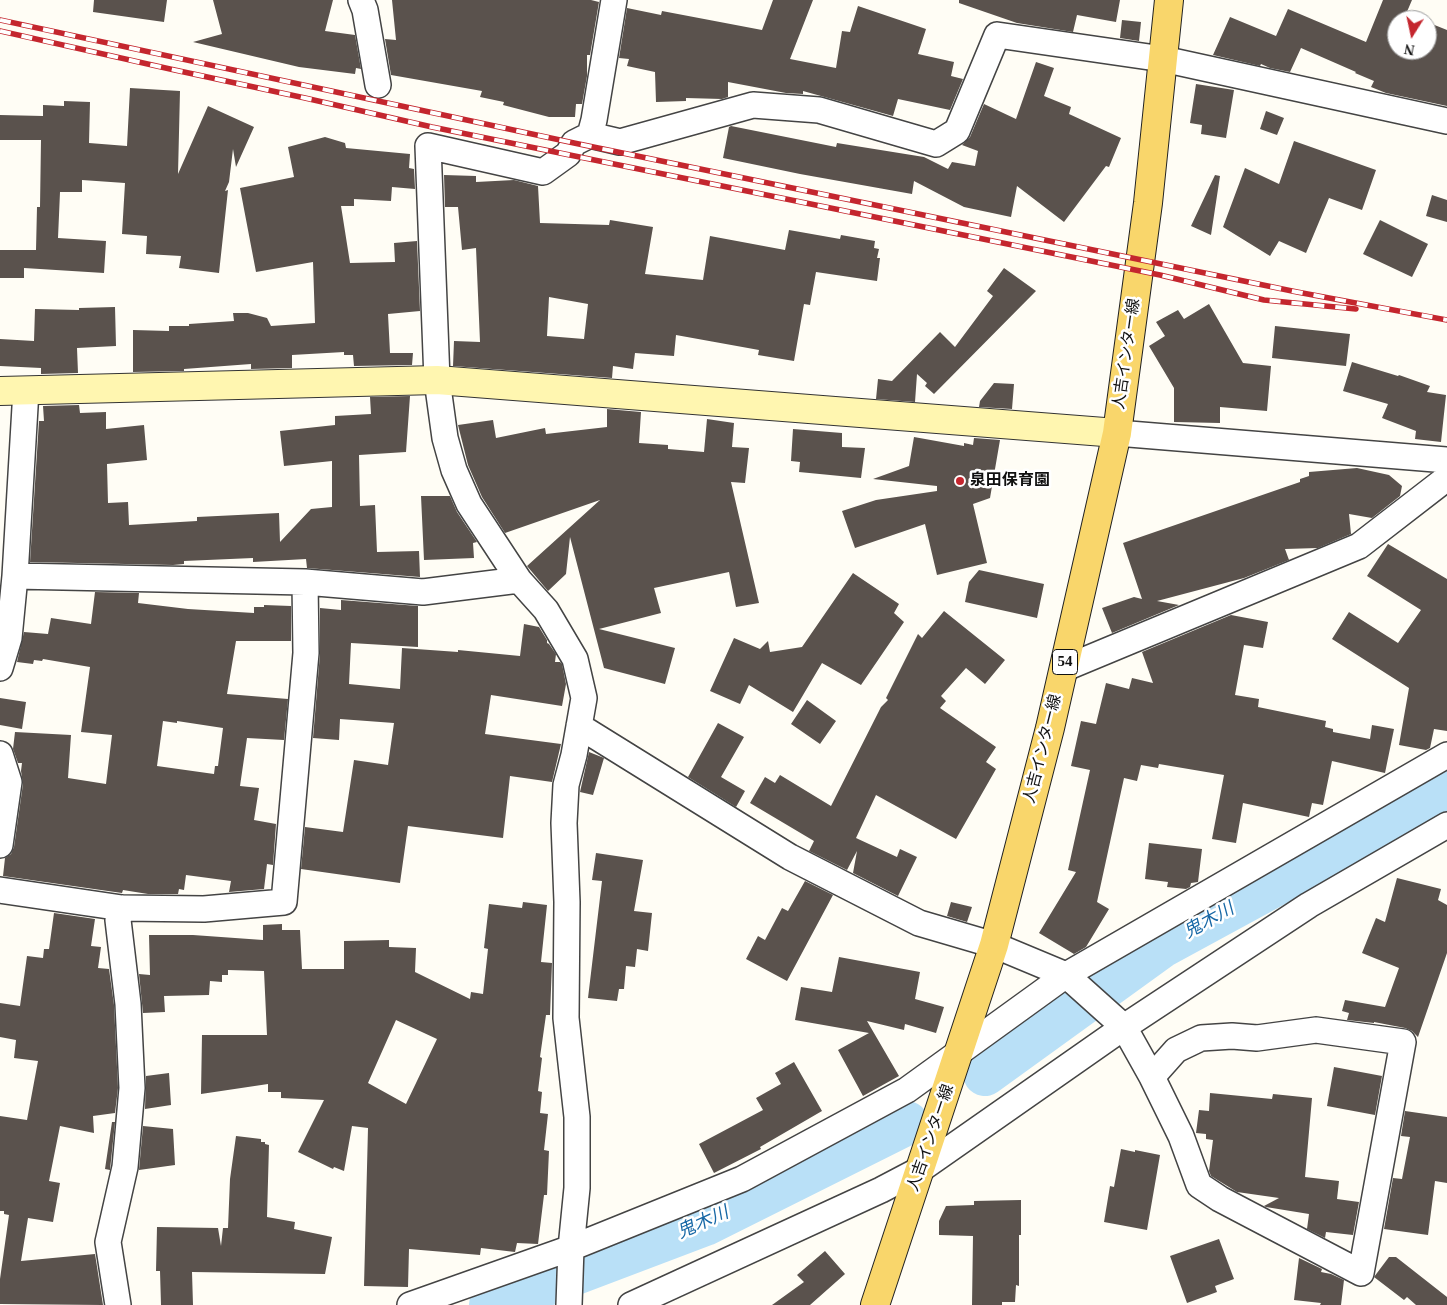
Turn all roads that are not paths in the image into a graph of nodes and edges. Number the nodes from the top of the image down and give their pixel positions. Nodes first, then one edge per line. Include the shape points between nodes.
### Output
1 (361, 0) edge
2 (614, 0) edge
3 (1169, 0) edge
4 (1163, 59) junction
5 (378, 85) dead end
6 (1447, 121) edge
7 (590, 135) junction
8 (437, 380) junction
9 (13, 391) edge
10 (1116, 433) junction
11 (1447, 460) edge
12 (1447, 478) edge
13 (15, 576) junction
14 (519, 580) junction
15 (305, 582) junction
16 (0, 668) edge
17 (1063, 669) junction
18 (579, 726) junction
19 (0, 754) edge
20 (1447, 755) edge
21 (1447, 824) edge
22 (0, 845) edge
23 (0, 890) edge
24 (122, 908) junction
25 (994, 945) junction
26 (1066, 975) junction
27 (1124, 1027) junction
28 (959, 1054) junction
29 (1152, 1077) junction
30 (921, 1169) junction
31 (571, 1256) junction
32 (118, 1305) edge
33 (410, 1305) edge
34 (569, 1305) edge
35 (631, 1305) edge
36 (874, 1305) edge

1 - 5 street via 366,10
2 - 7 street
3 - 4 main road, 人吉インター線 / 54
4 - 6 street
4 - 7 street via 997,35 957,131 936,144 820,110 754,105 620,142
4 - 10 main road, 人吉インター線 / 54 via 1148,203
7 - 8 street via 574,142 568,154 543,172 428,146
8 - 9 street
8 - 10 street
8 - 14 street via 445,438 454,470 469,504
9 - 13 street
10 - 11 street
10 - 17 main road, 人吉インター線 / 54
12 - 17 street via 1359,546
13 - 15 street
13 - 16 street via 9,638
14 - 15 street via 423,592
14 - 18 street via 546,610 575,659 584,698
15 - 24 street via 306,653 284,902 204,909
17 - 25 main road, 人吉インター線 / 54
18 - 25 street via 790,857 920,923
18 - 31 street via 566,785 564,823 566,1018 577,1117 577,1188
19 - 22 street via 9,782
20 - 26 street
21 - 27 street via 1309,905
23 - 24 street
24 - 32 street via 118,920 128,1004 132,1088 125,1167 108,1242
25 - 26 street
25 - 28 main road, 人吉インター線 / 54
26 - 27 street
26 - 28 street
27 - 29 street
27 - 30 street
28 - 30 main road, 人吉インター線 / 54
28 - 31 street via 907,1090 742,1179
29 - 29 street via 1176,1050 1201,1038 1257,1038 1316,1030 1402,1042 1361,1273 1199,1185
30 - 35 street
30 - 36 main road, 人吉インター線 / 54
31 - 33 street
31 - 34 street

